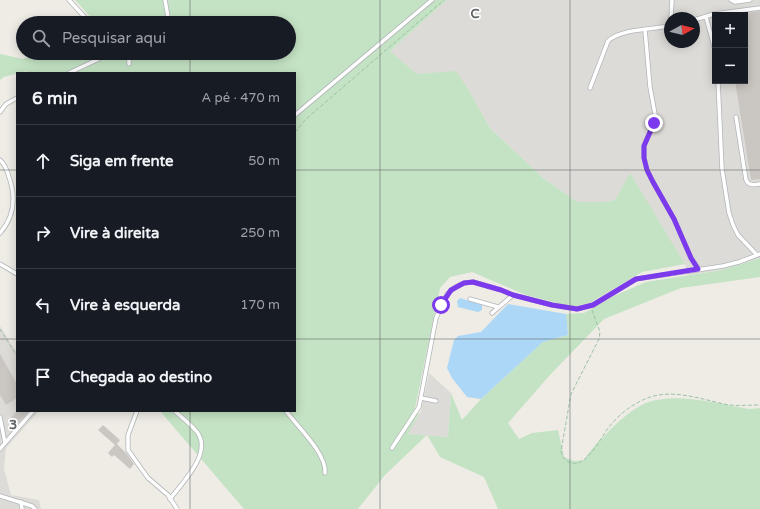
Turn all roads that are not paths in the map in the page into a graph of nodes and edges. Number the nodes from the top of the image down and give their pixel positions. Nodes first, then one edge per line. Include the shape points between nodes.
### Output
1 (69, 0) edge
2 (165, 0) edge
3 (432, 0) edge
4 (672, 0) edge
5 (731, 0) edge
6 (750, 0) edge
7 (760, 8) edge
8 (671, 12) edge
9 (84, 16) edge
10 (168, 16) edge
11 (706, 17) junction
12 (700, 18) edge
13 (664, 27) edge
14 (645, 30) junction
15 (714, 48) edge
16 (96, 60) edge
17 (129, 60) edge
18 (129, 64) dead end
19 (71, 72) edge
20 (718, 84) edge
21 (590, 88) dead end
22 (16, 99) edge
23 (0, 112) edge
24 (296, 114) edge
25 (736, 117) dead end
26 (0, 160) edge
27 (760, 184) edge
28 (0, 233) edge
29 (759, 254) edge
30 (0, 264) edge
31 (698, 269) junction
32 (16, 273) edge
33 (513, 295) junction
34 (470, 299) dead end
35 (498, 308) junction
36 (492, 313) dead end
37 (421, 398) junction
38 (436, 401) dead end
39 (32, 412) edge
40 (137, 412) edge
41 (175, 412) edge
42 (287, 412) edge
43 (0, 417) edge
44 (5, 443) junction
45 (392, 448) dead end
46 (0, 449) edge
47 (325, 473) dead end
48 (0, 496) edge
49 (170, 499) junction
50 (21, 502) junction
51 (22, 509) edge
52 (35, 509) edge
53 (177, 509) edge

1 - 9 lane
2 - 10 lane
3 - 24 lane
4 - 8 lane
5 - 6 lane
7 - 11 lane
11 - 12 lane
11 - 15 lane
13 - 14 lane
14 - 21 lane via 619,34 608,41
14 - 31 lane via 655,114 644,146 644,158 647,170
16 - 19 lane
17 - 18 lane
20 - 29 lane via 722,169 729,213 738,234
22 - 23 lane via 6,104
25 - 27 lane via 746,180 749,184
26 - 28 lane via 6,168 13,194 11,215
29 - 31 lane via 739,262
30 - 32 lane
31 - 33 lane via 636,279 590,305 577,309
33 - 35 lane
33 - 37 lane via 473,282 464,283 447,294 436,318
34 - 35 lane
35 - 36 lane
37 - 38 lane
37 - 45 lane via 420,408
39 - 44 lane
40 - 49 lane via 128,435 128,450 148,478
41 - 49 lane via 197,432 202,448 197,463
42 - 47 lane via 322,456
43 - 44 lane
44 - 46 lane
48 - 50 lane
49 - 53 lane
50 - 51 lane
50 - 52 lane

